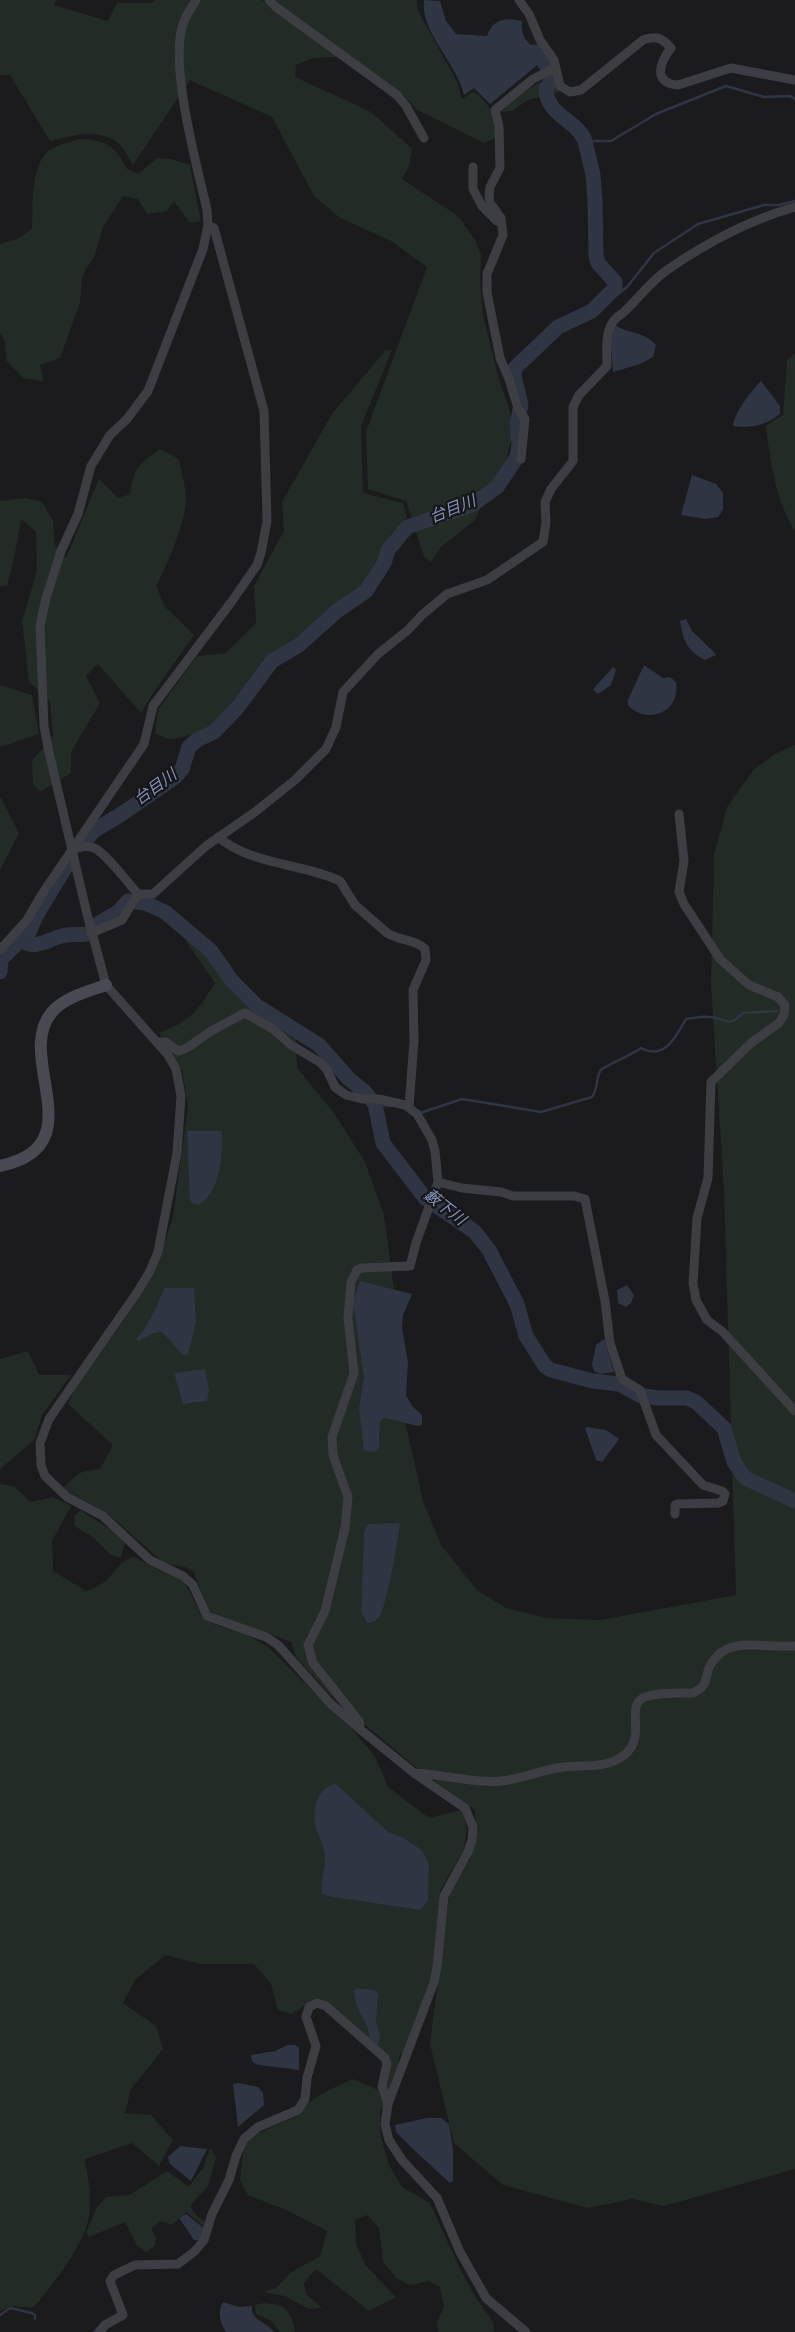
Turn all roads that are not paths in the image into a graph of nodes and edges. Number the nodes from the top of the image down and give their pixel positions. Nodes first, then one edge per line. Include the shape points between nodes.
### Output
1 (196, 0) edge
2 (269, 0) edge
3 (519, 0) edge
4 (555, 68) junction
5 (795, 80) edge
6 (424, 138) dead end
7 (473, 167) dead end
8 (795, 207) edge
9 (208, 225) junction
10 (499, 246) junction
11 (521, 459) dead end
12 (679, 814) dead end
13 (218, 837) junction
14 (71, 851) junction
15 (136, 898) junction
16 (92, 933) junction
17 (0, 950) edge
18 (106, 985) junction
19 (158, 1042) junction
20 (409, 1107) junction
21 (0, 1166) edge
22 (438, 1182) junction
23 (795, 1411) edge
24 (675, 1514) dead end
25 (795, 1646) edge
26 (361, 1730) junction
27 (414, 1773) junction
28 (388, 2104) junction
29 (100, 2332) edge
30 (526, 2332) edge

1 - 9 street via 181,36 181,69 186,115 208,210
2 - 6 street via 396,95
3 - 4 street via 554,60
4 - 5 street via 560,86 576,92 643,40 656,37 671,48 660,69 663,78 672,84 678,85 731,68
4 - 10 street via 534,79 495,110 499,126 500,168 488,195 503,224
7 - 10 street via 473,189 482,206 495,217
8 - 13 street via 718,238 667,271 616,317 608,328 607,366 579,395 573,407 573,461 550,489 545,502 543,542 486,580 447,594 378,654 343,692 336,727 326,749 295,780
9 - 14 street via 199,259 148,391 110,435 91,466 78,514 61,551 42,612 40,643 44,726
9 - 14 street via 214,228 264,411 267,520 261,553 257,565 232,601 153,706 144,744
10 - 11 street via 487,274 488,302 500,358 524,427
12 - 23 street via 684,861 679,892 684,904 720,959 749,985 778,997 785,1005 779,1023 751,1043 711,1082 708,1178 697,1218 694,1291 698,1307 707,1320 723,1332
13 - 15 street via 153,894
13 - 20 street via 267,861 340,881 355,905 393,937 425,948 426,960 413,990 414,1041
14 - 15 street via 78,847 94,848
14 - 16 street
14 - 17 street via 26,920
15 - 16 street via 122,920
16 - 18 street
18 - 19 street
18 - 21 street via 72,999 52,1012 46,1022 41,1051 48,1093 46,1133 32,1153 22,1160
19 - 20 street via 166,1042 178,1051 246,1013 321,1062 335,1087 346,1095
19 - 26 street via 176,1068 181,1103 177,1153 158,1252 136,1294 49,1419 40,1443 41,1465 45,1476 67,1497 103,1516 150,1560 184,1576 193,1585 207,1616 266,1637 278,1645 330,1703
20 - 22 street via 432,1140
22 - 24 street via 513,1196 574,1196 584,1199 605,1301 610,1343 622,1379 640,1390 656,1435 703,1485 722,1490 725,1494 718,1503 677,1504
22 - 26 street via 410,1266 362,1268 353,1275 349,1290 348,1318 354,1373 334,1428 332,1444 348,1496 345,1528 326,1611 308,1645 313,1663 359,1721
25 - 27 street via 737,1645 712,1662 706,1684 700,1689 645,1696 635,1705 637,1737 633,1745 621,1758 612,1762 553,1768 501,1781
26 - 27 street
27 - 28 street via 465,1808 473,1827 468,1852 444,1896 434,1982
28 - 29 street via 382,2086 387,2064 385,2058 326,2006 317,2003 309,2007 306,2017 316,2041 316,2052 302,2106 292,2114 258,2127 244,2139 206,2236 195,2251 178,2264 135,2265 114,2275 110,2282 123,2315 105,2325
28 - 30 street via 385,2124 389,2140 402,2160 437,2198 460,2252 486,2298

